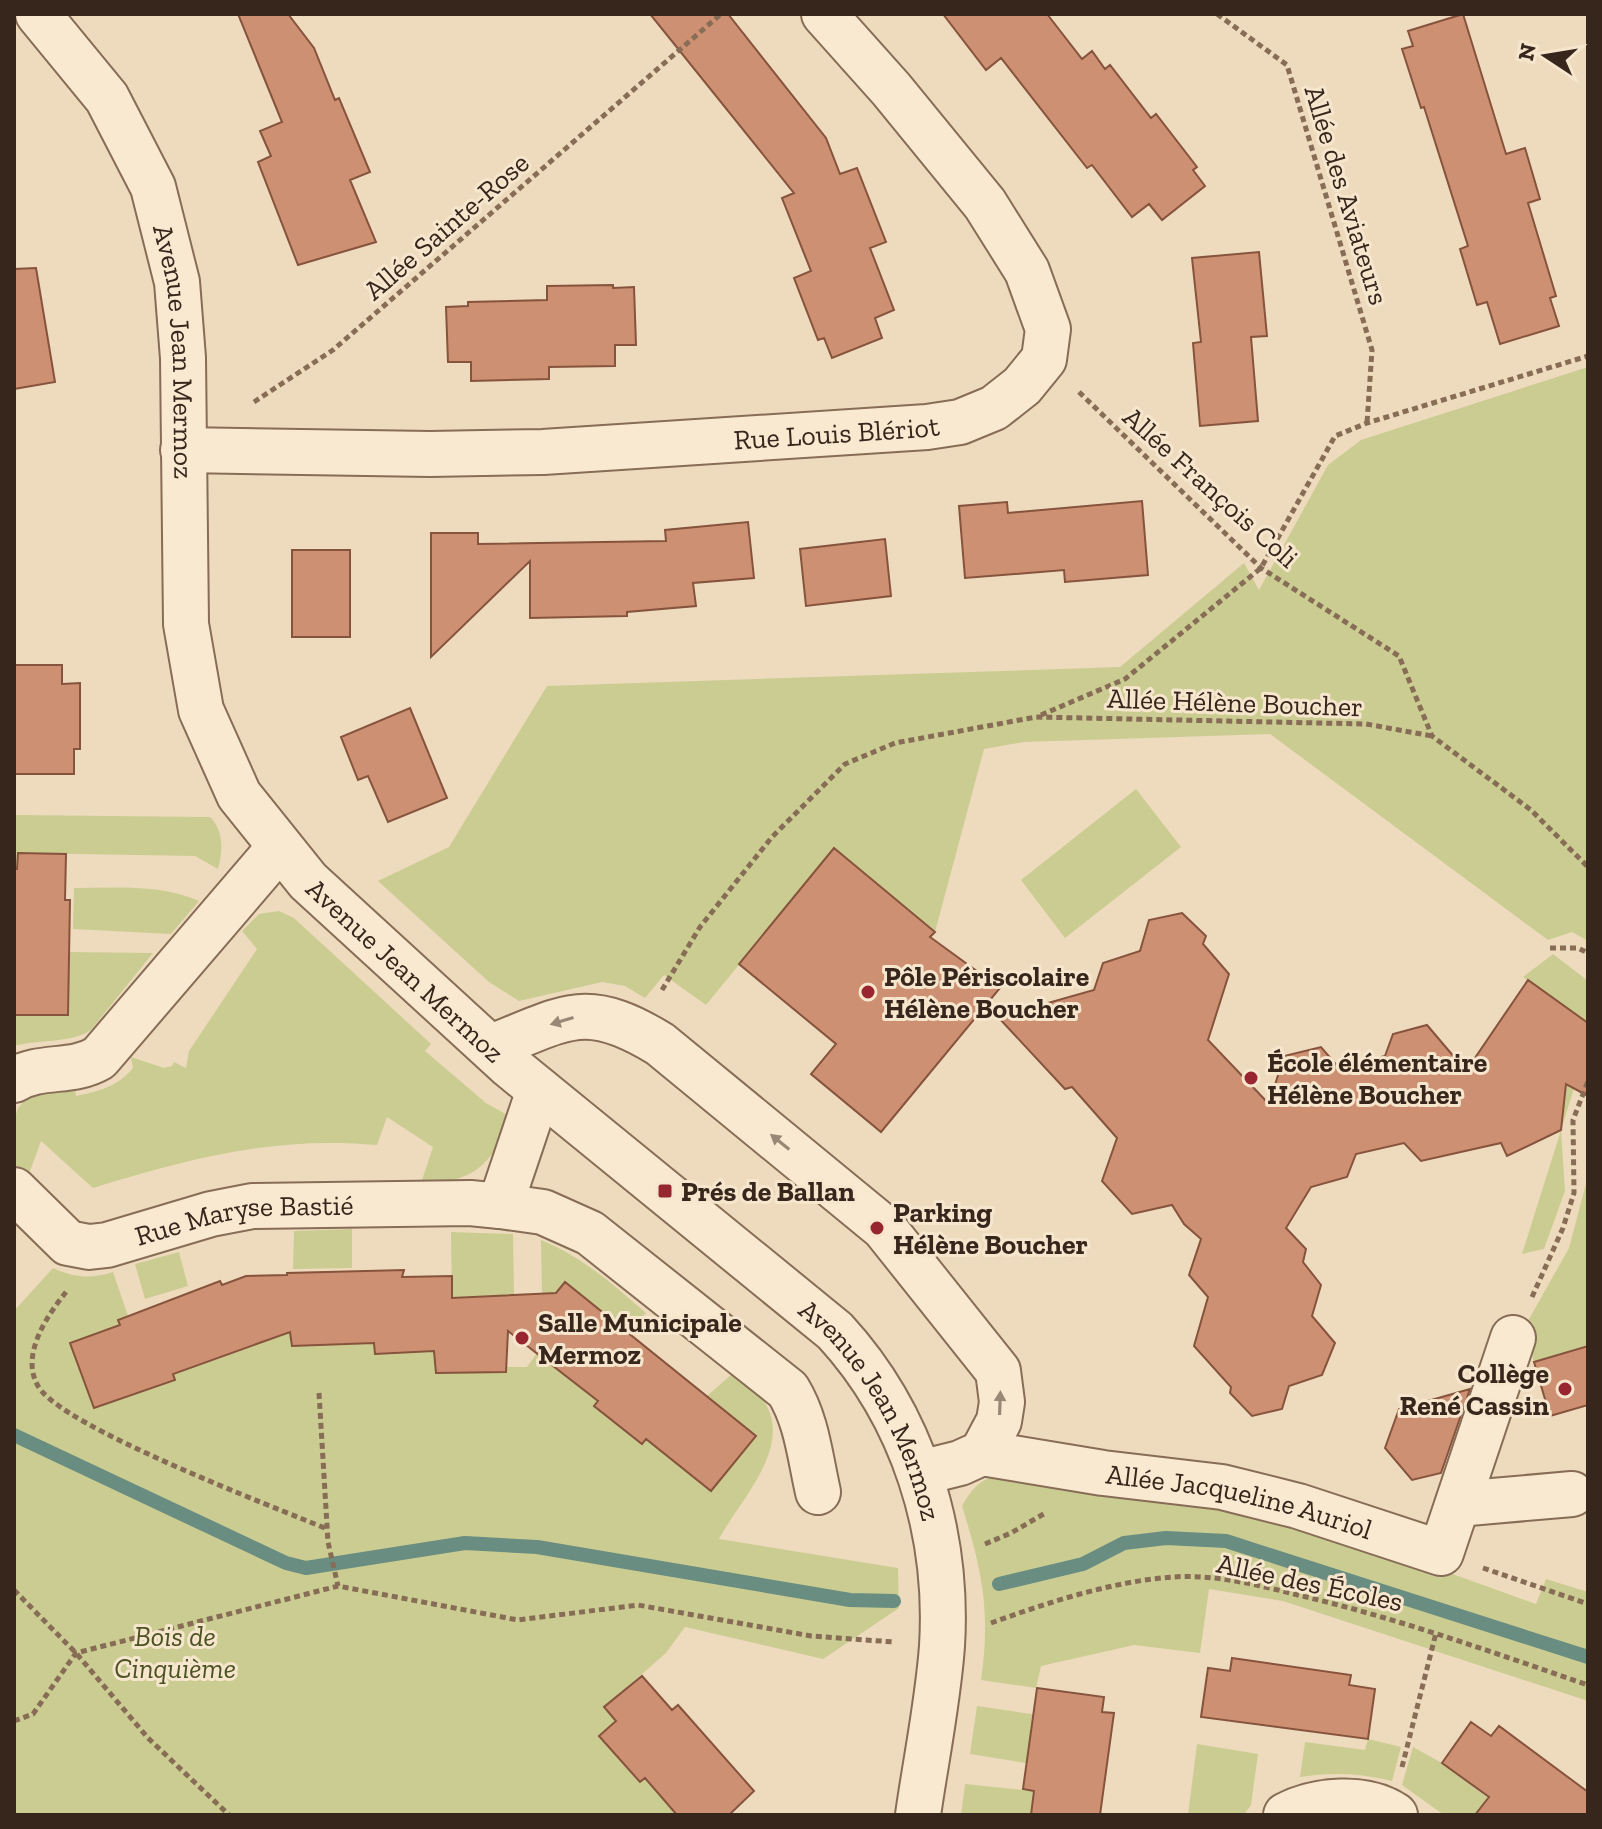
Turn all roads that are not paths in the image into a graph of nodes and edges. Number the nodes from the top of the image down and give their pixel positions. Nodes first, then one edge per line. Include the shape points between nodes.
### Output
1 (38, 14) edge
2 (824, 14) edge
3 (183, 450) junction
4 (279, 848) junction
5 (491, 1047) junction
6 (14, 1080) edge
7 (539, 1090) junction
8 (14, 1190) edge
9 (500, 1206) junction
10 (1513, 1338) road end
11 (982, 1453) junction
12 (920, 1473) junction
13 (818, 1492) dead end
14 (1572, 1494) dead end
15 (1458, 1504) junction
16 (1393, 1813) edge
17 (918, 1815) edge
18 (1286, 1815) edge

1 - 3 street, Avenue Jean Mermoz via 107,98 153,187 177,282
2 - 3 street, Rue Louis Blériot via 985,204 1027,271 1048,329 1044,359 994,408 960,422 927,427 543,452
3 - 4 street, Avenue Jean Mermoz via 184,602 201,710 239,795
4 - 5 street, Avenue Jean Mermoz via 308,881
4 - 6 street via 99,1058
5 - 7 street, Avenue Jean Mermoz
11 -> 5 street via 999,1421 998,1371 884,1228 638,1031 603,1017 581,1015
7 - 9 street
7 - 12 street, Avenue Jean Mermoz via 835,1331 862,1360 905,1435
8 - 9 street, Rue Maryse Bastié via 60,1237 81,1247 107,1245 252,1206
9 - 13 street, Rue Maryse Bastié via 543,1212 590,1233 788,1390 803,1424
10 - 15 street
11 - 12 street
11 - 15 street, Allée Jacqueline Auriol via 1222,1487 1441,1553
12 - 17 street, Avenue Jean Mermoz via 935,1526 941,1580 960,1636
14 - 15 street
16 - 18 street via 1368,1804 1337,1802

